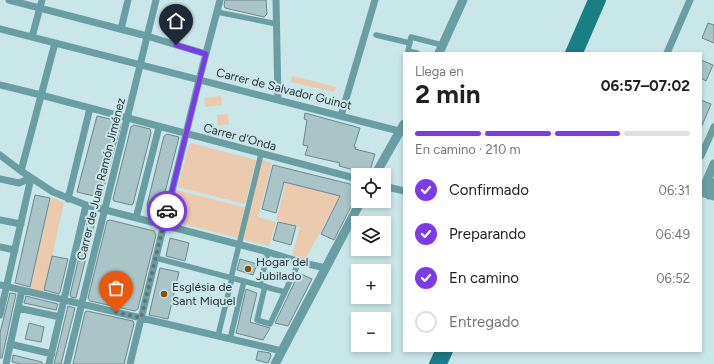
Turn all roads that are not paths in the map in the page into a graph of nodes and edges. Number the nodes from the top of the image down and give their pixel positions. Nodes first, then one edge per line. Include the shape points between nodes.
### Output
1 (12, 0) edge
2 (42, 0) edge
3 (128, 0) edge
4 (156, 0) edge
5 (220, 0) edge
6 (276, 0) edge
7 (375, 0) edge
8 (463, 0) edge
9 (593, 0) edge
10 (601, 0) edge
11 (690, 0) edge
12 (40, 8) junction
13 (216, 12) junction
14 (276, 24) junction
15 (0, 28) edge
16 (121, 29) junction
17 (376, 35) dead end
18 (147, 36) junction
19 (32, 37) junction
20 (55, 43) junction
21 (410, 43) junction
22 (440, 49) edge
23 (412, 52) edge
24 (570, 52) edge
25 (578, 52) edge
26 (667, 52) edge
27 (206, 54) junction
28 (140, 64) junction
29 (199, 80) junction
30 (0, 85) edge
31 (41, 95) junction
32 (278, 100) junction
33 (90, 108) junction
34 (341, 116) junction
35 (128, 118) junction
36 (159, 126) junction
37 (403, 127) edge
38 (714, 127) edge
39 (186, 134) junction
40 (261, 154) junction
41 (702, 154) edge
42 (0, 155) edge
43 (714, 164) edge
44 (379, 168) edge
45 (21, 171) junction
46 (351, 177) edge
47 (31, 178) junction
48 (0, 179) edge
49 (714, 183) edge
50 (391, 188) edge
51 (403, 192) edge
52 (706, 194) edge
53 (68, 199) junction
54 (86, 205) junction
55 (358, 208) edge
56 (105, 209) junction
57 (136, 218) junction
58 (0, 220) edge
59 (21, 224) junction
60 (164, 225) junction
61 (240, 245) junction
62 (0, 247) edge
63 (15, 250) junction
64 (268, 252) junction
65 (156, 258) junction
66 (299, 262) junction
67 (326, 268) junction
68 (232, 278) junction
69 (244, 281) junction
70 (3, 286) edge
71 (262, 286) junction
72 (22, 290) junction
73 (285, 292) junction
74 (64, 300) junction
75 (81, 304) junction
76 (18, 308) junction
77 (0, 315) edge
78 (60, 317) junction
79 (141, 318) junction
80 (218, 336) junction
81 (230, 339) junction
82 (10, 344) junction
83 (282, 351) junction
84 (440, 352) edge
85 (448, 352) edge
86 (52, 354) junction
87 (6, 364) edge
88 (49, 364) edge
89 (67, 364) edge
90 (130, 364) edge
91 (275, 364) edge
92 (434, 364) edge
93 (442, 364) edge

1 - 12 street
2 - 12 street
3 - 16 street
4 - 18 street, Carrer de Juan Ramón Jiménez
5 - 13 street
6 - 14 street
7 - 34 street
8 - 22 street
9 - 24 main road
10 - 25 main road
11 - 26 street
12 - 16 street
12 - 19 street
13 - 14 street
13 - 27 street
14 - 32 street
15 - 19 street, Carrer de Salvador Guinot
16 - 18 street
17 - 21 street
18 - 27 street
18 - 28 street, Carrer de Juan Ramón Jiménez
19 - 20 street, Carrer de Salvador Guinot
20 - 28 street, Carrer de Salvador Guinot
20 - 31 street
21 - 22 street via 411,37
21 - 23 street via 408,51
27 - 29 street
28 - 29 street, Carrer de Salvador Guinot
28 - 35 street, Carrer de Juan Ramón Jiménez
29 - 32 street, Carrer de Salvador Guinot
29 - 39 street
30 - 31 street, Carrer d'Onda
31 - 33 street, Carrer d'Onda
31 - 45 street
32 - 34 street, Carrer de Salvador Guinot
33 - 35 street, Carrer d'Onda
33 - 53 street
34 - 37 street, Carrer de Salvador Guinot
35 - 36 street, Carrer d'Onda
35 - 56 street, Carrer de Juan Ramón Jiménez
36 - 39 street, Carrer d'Onda
36 - 57 street
37 - 44 street
38 - 41 street
39 - 40 street, Carrer d'Onda
39 - 60 street
40 - 46 street, Carrer d'Onda
40 - 61 street
42 - 45 street
43 - 52 street
45 - 47 street
47 - 48 street via 19,183
47 - 53 street
47 - 59 street
49 - 52 street
50 - 51 street
53 - 54 street
54 - 56 street
54 - 74 street
55 - 67 street
56 - 57 street
56 - 75 street, Carrer de Juan Ramón Jiménez
57 - 60 street
58 - 59 street
59 - 63 street
60 - 61 street
60 - 65 street
61 - 64 street
61 - 68 street
62 - 63 street
63 - 70 street
64 - 66 street
64 - 71 street
65 - 68 street
65 - 79 street
66 - 67 street
66 - 73 street
67 - 83 street
68 - 69 street
68 - 80 street
69 - 71 street
69 - 81 street
70 - 72 street
70 - 77 street
71 - 73 street
71 - 73 street via 257,320 270,324
72 - 74 street
72 - 76 street
74 - 75 street
74 - 78 street
75 - 79 street
75 - 89 street, Carrer de Juan Ramón Jiménez
76 - 78 street
76 - 82 street
78 - 86 street
79 - 80 street
79 - 90 street
80 - 81 street
81 - 83 street
82 - 86 street
82 - 87 street
83 - 91 street
84 - 92 main road
85 - 93 main road
86 - 88 street

